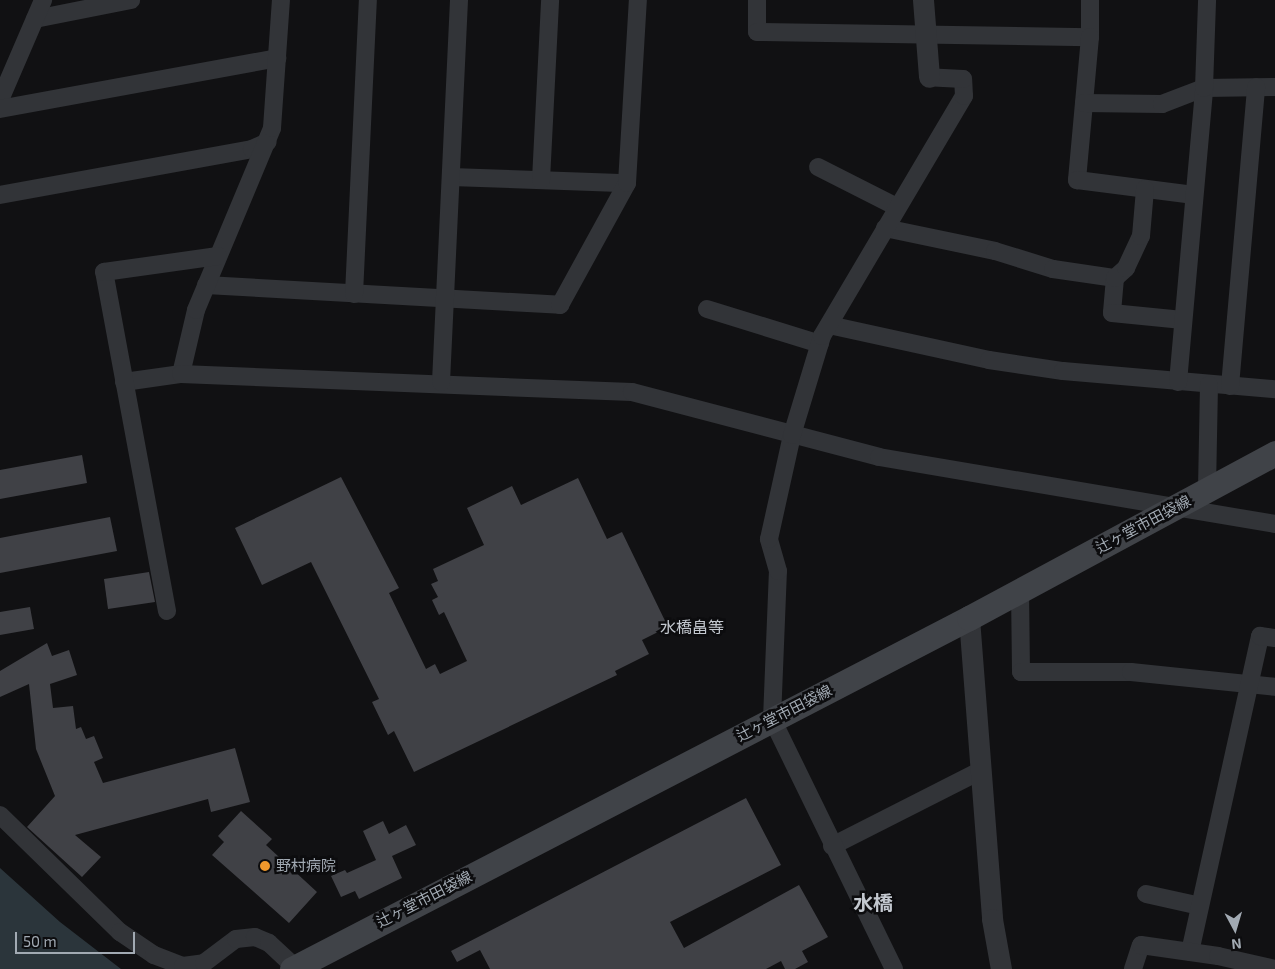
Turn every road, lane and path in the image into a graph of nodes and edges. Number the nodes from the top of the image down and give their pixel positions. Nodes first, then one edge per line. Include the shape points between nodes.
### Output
1 (43, 0) edge
2 (131, 0) edge
3 (281, 0) edge
4 (368, 0) edge
5 (459, 0) edge
6 (550, 0) edge
7 (638, 0) edge
8 (757, 0) edge
9 (923, 0) edge
10 (1090, 0) edge
11 (1207, 0) edge
12 (35, 18) junction
13 (926, 35) junction
14 (1090, 37) junction
15 (277, 58) junction
16 (929, 77) joint
17 (1275, 86) edge
18 (1256, 87) junction
19 (1204, 88) junction
20 (0, 100) edge
21 (1084, 103) junction
22 (0, 109) edge
23 (268, 142) junction
24 (818, 167) dead end
25 (451, 177) junction
26 (541, 180) junction
27 (627, 183) junction
28 (1145, 189) junction
29 (0, 194) edge
30 (1194, 195) junction
31 (897, 207) junction
32 (885, 228) junction
33 (218, 256) junction
34 (1115, 278) junction
35 (206, 285) junction
36 (354, 294) junction
37 (445, 299) junction
38 (707, 309) dead end
39 (1183, 320) junction
40 (829, 325) junction
41 (820, 344) junction
42 (181, 374) junction
43 (124, 382) junction
44 (441, 382) junction
45 (1178, 382) junction
46 (1209, 385) junction
47 (1230, 386) junction
48 (1275, 389) edge
49 (792, 435) junction
50 (1275, 453) edge
51 (1207, 489) junction
52 (1176, 506) junction
53 (1275, 524) edge
54 (1020, 590) junction
55 (167, 611) dead end
56 (969, 618) junction
57 (1275, 638) edge
58 (1249, 682) junction
59 (1275, 687) edge
60 (772, 719) junction
61 (980, 771) junction
62 (0, 815) edge
63 (832, 846) junction
64 (1146, 894) dead end
65 (1200, 906) junction
66 (1190, 952) junction
67 (295, 969) edge
68 (894, 969) edge
69 (1001, 969) edge
70 (1134, 969) edge
71 (1275, 969) edge

1 - 12 street
2 - 12 street
3 - 15 street
4 - 36 street
5 - 25 street
6 - 26 street
7 - 27 street
8 - 13 street via 757,32
9 - 13 street
10 - 14 street
11 - 19 street
12 - 20 street
13 - 14 street
13 - 16 street
14 - 21 street
15 - 22 street
15 - 23 street
16 - 31 street via 964,79 964,96
17 - 18 street
18 - 19 street
18 - 47 street
19 - 21 street via 1162,104
19 - 30 street
21 - 28 street via 1077,180
23 - 29 street via 252,149
23 - 33 street
24 - 31 street
25 - 26 street
25 - 37 street
26 - 27 street
27 - 37 street via 560,305
28 - 30 street
28 - 34 street via 1141,236 1126,268
30 - 39 street
31 - 32 street
32 - 34 street via 995,251 1053,269
32 - 40 street
33 - 35 street
33 - 43 street via 104,272
34 - 39 street via 1112,313
35 - 36 street
35 - 42 street via 196,310
36 - 37 street
37 - 44 street
38 - 41 street
39 - 45 street
40 - 41 street
40 - 45 street via 989,360
41 - 49 street
42 - 43 street
42 - 44 street
43 - 55 street
44 - 49 street via 632,392
45 - 46 street
46 - 47 street
46 - 51 street
47 - 48 street
49 - 52 street via 879,457
49 - 60 street via 768,538 778,571
50 - 51 main road, 辻ヶ堂市田袋線
51 - 52 main road, 辻ヶ堂市田袋線
52 - 53 street
52 - 54 main road, 辻ヶ堂市田袋線
54 - 56 main road, 辻ヶ堂市田袋線
54 - 58 street via 1021,672 1131,672
56 - 60 main road, 辻ヶ堂市田袋線
56 - 61 street
57 - 58 street via 1260,636
58 - 59 street
58 - 65 street
60 - 63 street
60 - 67 main road, 辻ヶ堂市田袋線
61 - 63 street
61 - 69 street via 992,919
62 - 67 street via 120,932 154,955 182,966 204,962 236,939 255,937 269,943
63 - 68 street
64 - 65 street
65 - 66 street
66 - 70 street via 1140,945
66 - 71 street

